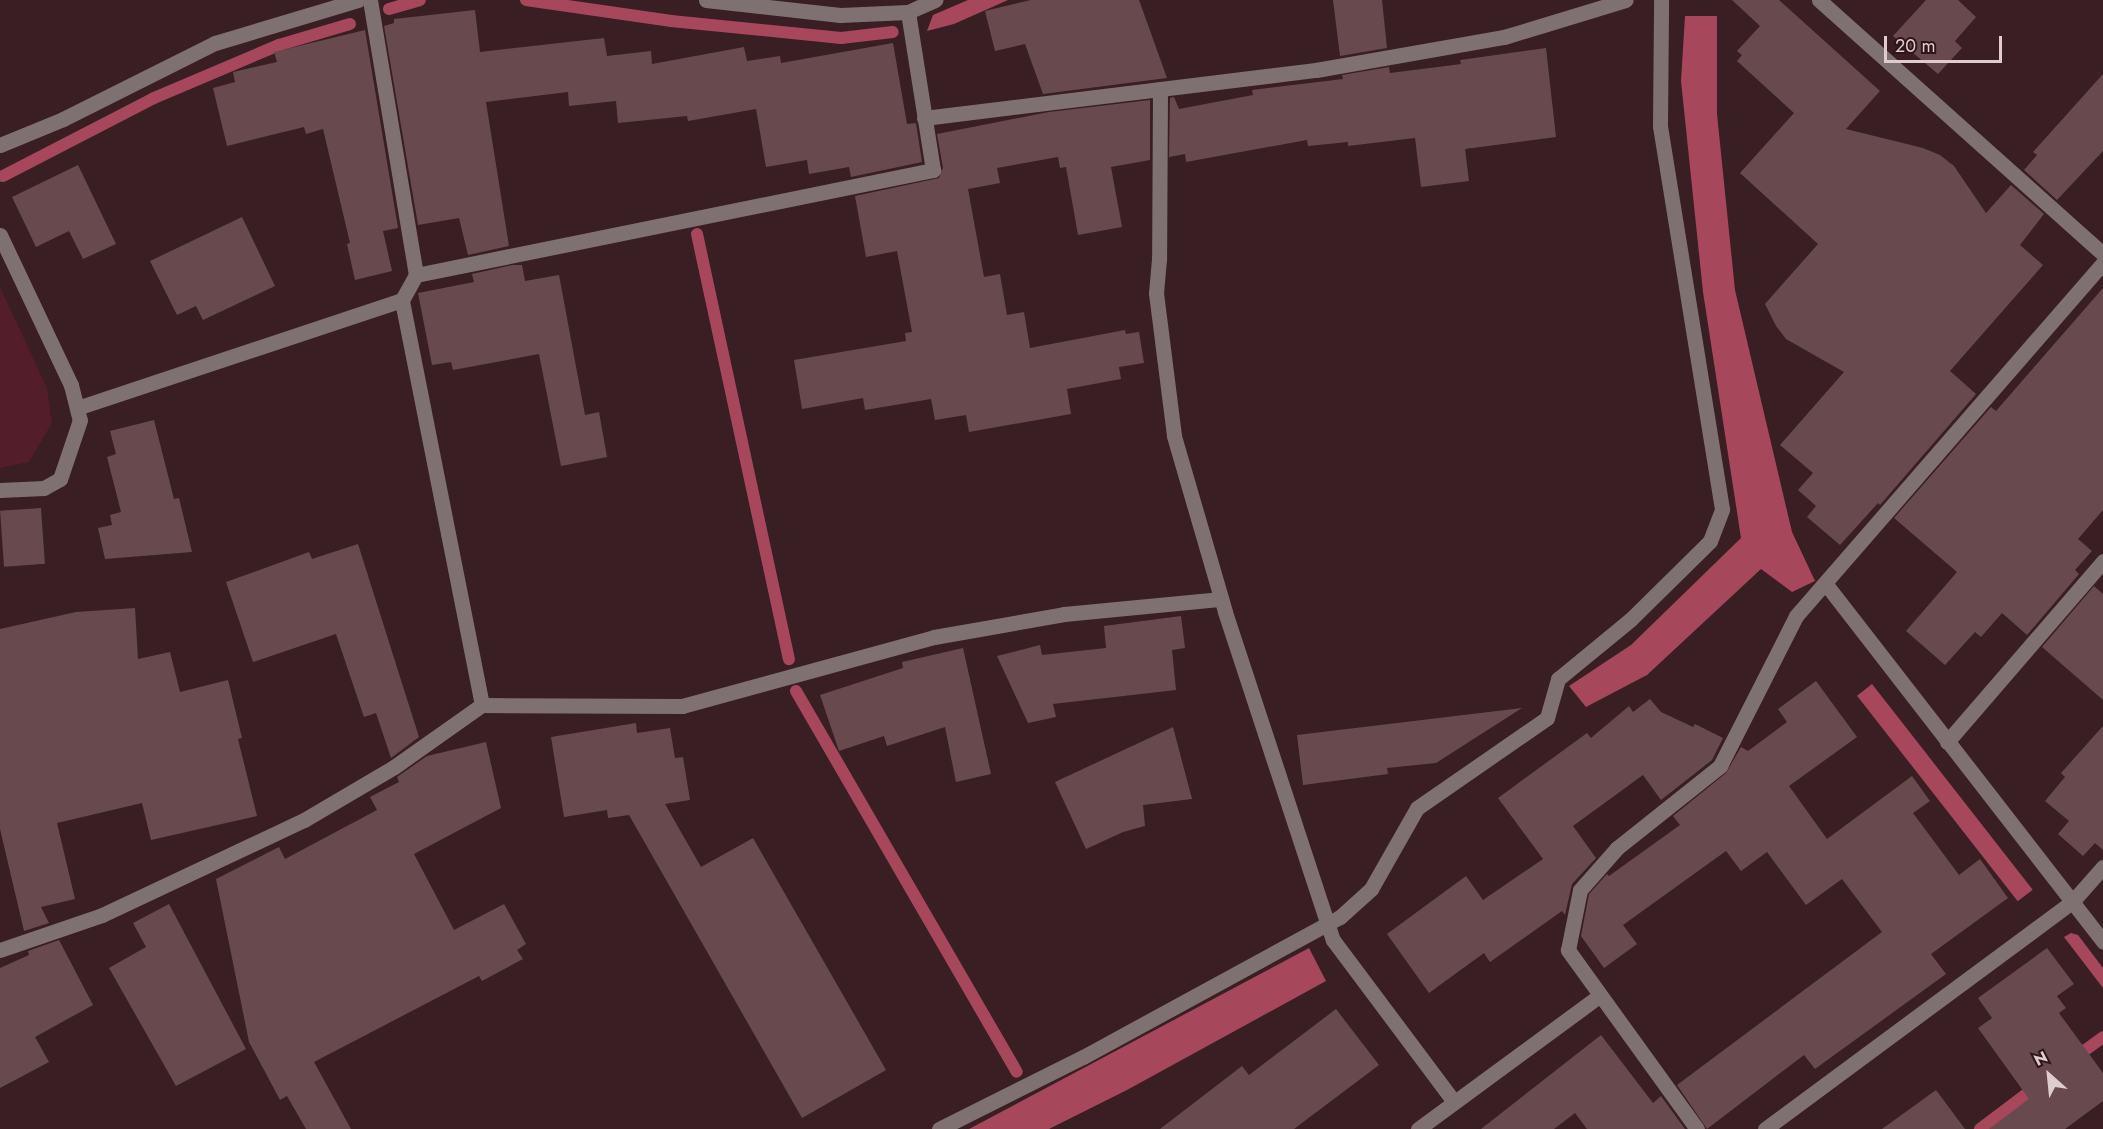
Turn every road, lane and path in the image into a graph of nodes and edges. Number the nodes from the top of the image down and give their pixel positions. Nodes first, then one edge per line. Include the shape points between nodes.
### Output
1 (358, 0) edge
2 (370, 0) edge
3 (706, 0) edge
4 (935, 0) edge
5 (1626, 0) edge
6 (1662, 0) edge
7 (1819, 0) edge
8 (908, 12) junction
9 (1160, 89) junction
10 (924, 118) junction
11 (0, 145) edge
12 (0, 236) edge
13 (2103, 254) edge
14 (2103, 263) edge
15 (416, 275) junction
16 (402, 300) junction
17 (77, 408) junction
18 (0, 490) edge
19 (2103, 561) edge
20 (1825, 583) junction
21 (1221, 598) junction
22 (482, 705) junction
23 (1947, 742) junction
24 (2103, 867) edge
25 (2072, 902) junction
26 (1327, 924) junction
27 (2103, 942) edge
28 (0, 950) edge
29 (1599, 996) junction
30 (1454, 1102) junction
31 (939, 1129) edge
32 (1418, 1129) edge
33 (1697, 1129) edge
34 (1764, 1129) edge

1 - 11 street via 215,43 63,119
2 - 15 street
3 - 8 street via 840,15
4 - 8 street
5 - 9 street via 1504,37 1316,70
6 - 26 street via 1660,126 1722,509 1710,541 1631,619 1558,679 1547,718 1417,808 1371,890
7 - 13 street
8 - 10 street
9 - 10 street
9 - 21 street via 1156,293 1174,435
10 - 15 street via 933,170
12 - 17 street via 70,385
14 - 20 street
15 - 16 street
16 - 17 street
16 - 22 street
17 - 18 street via 80,420 60,479 44,488
19 - 23 street
20 - 23 street
20 - 29 street via 1796,616 1720,766 1617,848 1580,890 1568,950
21 - 22 street via 1064,615 934,637 682,706
21 - 26 street
22 - 28 street via 393,767 304,820 102,915
23 - 25 street
24 - 25 street
25 - 27 street
25 - 34 street
26 - 30 street via 1333,940
26 - 31 street via 1083,1057
29 - 30 street
29 - 33 street
30 - 32 street

